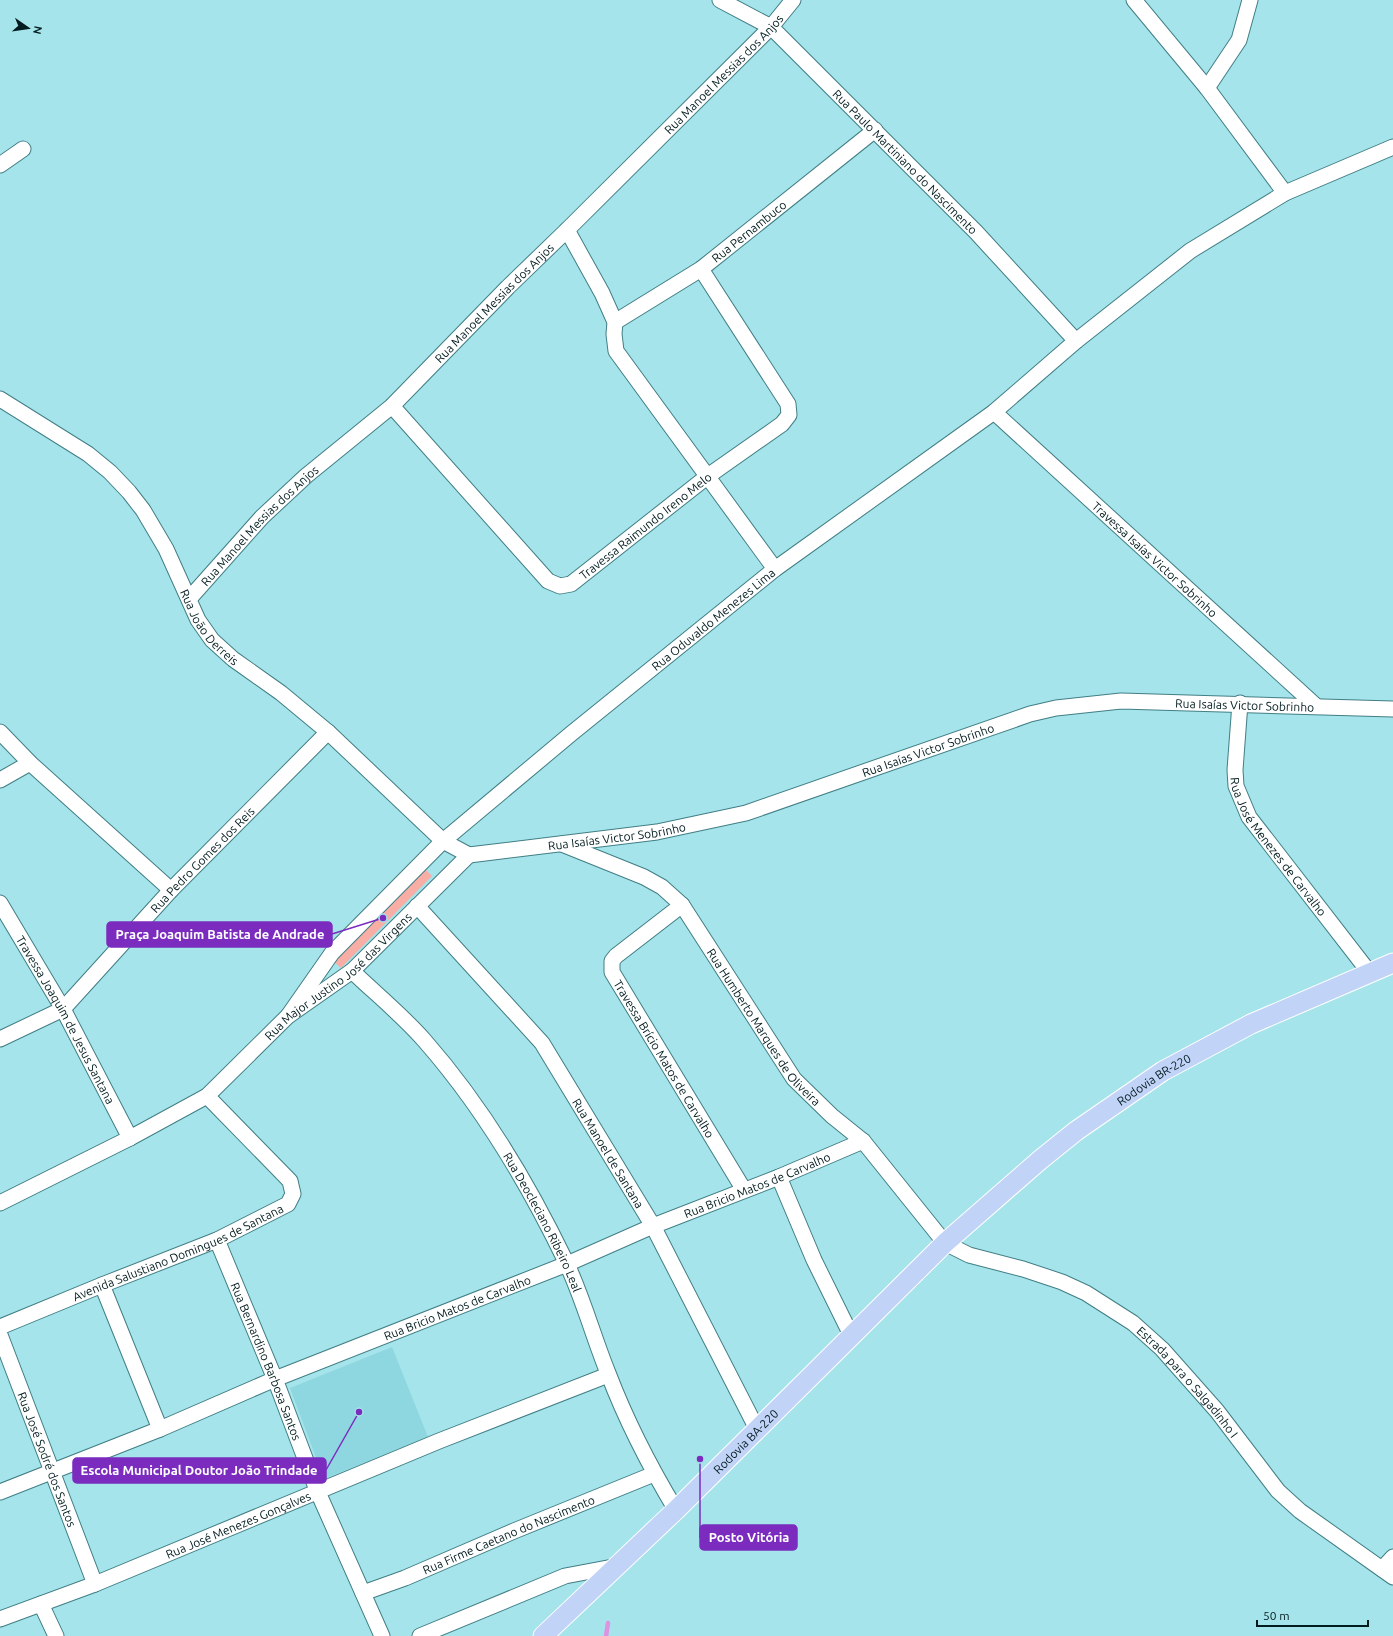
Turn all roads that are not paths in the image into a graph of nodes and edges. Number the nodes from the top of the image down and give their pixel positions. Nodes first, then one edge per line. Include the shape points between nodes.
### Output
1 (720, 0) edge
2 (793, 0) edge
3 (1134, 0) edge
4 (1250, 0) edge
5 (771, 26) junction
6 (1207, 88) junction
7 (875, 130) junction
8 (1393, 147) edge
9 (23, 150) dead end
10 (1368, 159) junction
11 (1393, 160) edge
12 (0, 165) edge
13 (1285, 193) junction
14 (567, 230) junction
15 (701, 269) junction
16 (615, 322) junction
17 (1076, 341) junction
18 (0, 399) edge
19 (392, 406) junction
20 (994, 412) junction
21 (708, 476) junction
22 (775, 569) junction
23 (189, 599) junction
24 (1240, 703) junction
25 (1316, 706) junction
26 (1393, 709) edge
27 (0, 732) edge
28 (328, 732) junction
29 (30, 763) junction
30 (0, 780) edge
31 (443, 841) junction
32 (562, 844) junction
33 (469, 855) junction
34 (171, 890) junction
35 (682, 905) junction
36 (417, 906) junction
37 (2, 910) edge
38 (1393, 963) edge
39 (352, 971) junction
40 (1369, 972) junction
41 (63, 1009) junction
42 (288, 1016) junction
43 (0, 1040) edge
44 (207, 1096) junction
45 (130, 1138) junction
46 (863, 1141) junction
47 (779, 1177) junction
48 (744, 1190) junction
49 (0, 1202) edge
50 (653, 1226) junction
51 (217, 1240) junction
52 (945, 1243) junction
53 (566, 1264) junction
54 (102, 1285) junction
55 (0, 1327) edge
56 (0, 1335) edge
57 (852, 1337) junction
58 (608, 1375) junction
59 (276, 1379) junction
60 (160, 1429) junction
61 (757, 1429) junction
62 (51, 1472) junction
63 (654, 1474) junction
64 (317, 1490) junction
65 (0, 1492) edge
66 (676, 1510) junction
67 (1393, 1557) edge
68 (618, 1566) junction
69 (1387, 1573) edge
70 (95, 1584) junction
71 (363, 1593) junction
72 (41, 1604) junction
73 (0, 1620) edge
74 (56, 1636) edge
75 (382, 1636) edge
76 (420, 1636) edge
77 (543, 1636) edge

1 - 5 street, Rua Paulo Martiniano do Nascimento
2 - 5 street, Rua Manoel Messias dos Anjos
3 - 6 street
4 - 6 street via 1239,40
5 - 7 street, Rua Paulo Martiniano do Nascimento
5 - 14 street, Rua Manoel Messias dos Anjos
6 - 13 street
7 - 15 street, Rua Pernambuco
7 - 17 street, Rua Paulo Martiniano do Nascimento via 976,232
8 - 10 street, Rua Oduvaldo Menezes Lima
9 - 12 street
10 - 11 street
10 - 13 street, Rua Oduvaldo Menezes Lima
13 - 17 street, Rua Oduvaldo Menezes Lima via 1190,251
14 - 16 street
14 - 19 street, Rua Manoel Messias dos Anjos
15 - 16 street, Rua Pernambuco
15 - 21 street, Travessa Raimundo Ireno Melo via 790,410 782,424
16 - 21 street via 616,351
17 - 20 street, Rua Oduvaldo Menezes Lima
18 - 23 street, Rua João Derreis via 88,454 110,472 143,510 166,549
19 - 21 street, Travessa Raimundo Ireno Melo via 548,580 560,586 571,584
19 - 23 street, Rua Manoel Messias dos Anjos via 306,476 268,512
20 - 22 street, Rua Oduvaldo Menezes Lima
20 - 25 street, Travessa Isaías Victor Sobrinho
21 - 22 street
22 - 31 street, Rua Oduvaldo Menezes Lima
23 - 28 street, Rua João Derreis via 198,620 212,640
24 - 25 street, Rua Isaías Victor Sobrinho
24 - 32 street, Rua Isaías Victor Sobrinho via 1121,701 1056,708 1030,714 746,813 657,832
24 - 40 street, Rua José Menezes de Carvalho via 1236,786 1249,817
25 - 26 street, Rua Isaías Victor Sobrinho
27 - 29 street
28 - 31 street, Rua João Derreis
28 - 34 street, Rua Pedro Gomes dos Reis
29 - 30 street
29 - 34 street
31 - 33 street, Rua João Derreis
31 - 42 street, Rua Oduvaldo Menezes Lima via 332,953
32 - 33 street, Rua Isaías Victor Sobrinho
32 - 35 street, Rua Humberto Marques de Oliveira via 644,877 662,887
33 - 36 street, Rua Major Justino José das Virgens
34 - 41 street, Rua Pedro Gomes dos Reis
35 - 46 street, Rua Humberto Marques de Oliveira via 794,1079 832,1116
35 - 48 street, Travessa Brício Matos de Carvalho via 616,956 612,961 612,972
36 - 39 street, Rua Major Justino José das Virgens
36 - 50 street, Rua Manoel de Santana via 542,1043
37 - 41 street, Travessa Joaquim de Jesus Santana
38 - 40 main road, Rodovia BR-220
39 - 42 street, Rua Major Justino José das Virgens
39 - 53 street, Rua Deocleciano Ribeiro Leal via 422,1038 481,1114 525,1182
40 - 52 main road, Rodovia BR-220 via 1251,1024 1163,1071 1076,1131
41 - 43 street, Rua Pedro Gomes dos Reis
41 - 45 street, Travessa Joaquim de Jesus Santana
42 - 44 street, Rua Major Justino José das Virgens
44 - 45 street, Rua Major Justino José das Virgens
44 - 51 street, Avenida Salustiano Domingues de Santana via 293,1187 288,1204
45 - 49 street, Rua Major Justino José das Virgens
46 - 47 street, Rua Bricio Matos de Carvalho
46 - 52 street, Rua Humberto Marques de Oliveira
47 - 48 street, Rua Bricio Matos de Carvalho
47 - 57 street via 814,1260
48 - 50 street, Rua Bricio Matos de Carvalho
50 - 53 street, Rua Bricio Matos de Carvalho
50 - 61 street, Rua Manoel de Santana
51 - 54 street, Avenida Salustiano Domingues de Santana
51 - 59 street, Rua Bernardino Barbosa Santos
52 - 57 main road, Rodovia BA-220
52 - 69 street, Estrada para o Salgadinho I via 969,1255 1062,1282 1086,1293 1133,1323 1162,1349 1212,1406 1278,1491 1300,1511
53 - 58 street, Rua Deocleciano Ribeiro Leal
53 - 59 street, Rua Bricio Matos de Carvalho
54 - 55 street, Avenida Salustiano Domingues de Santana
54 - 60 street
56 - 62 street, Rua José Sodré dos Santos
57 - 61 main road, Rodovia BA-220
58 - 63 street, Rua Deocleciano Ribeiro Leal
58 - 64 street, Rua José Menezes Gonçalves
59 - 60 street, Rua Bricio Matos de Carvalho
59 - 64 street, Rua Bernardino Barbosa Santos
60 - 62 street, Rua Bricio Matos de Carvalho
61 - 66 main road, Rodovia BA-220
62 - 65 street, Rua Bricio Matos de Carvalho
62 - 70 street, Rua José Sodré dos Santos
63 - 66 street, Rua Deocleciano Ribeiro Leal
63 - 71 street, Rua Firme Caetano do Nascimento via 405,1578
64 - 70 street, Rua José Menezes Gonçalves
64 - 71 street, Rua Bernardino Barbosa Santos
66 - 68 main road, Rodovia BA-220
67 - 69 street
68 - 76 street via 565,1576
68 - 77 main road, Rodovia BA-220
70 - 72 street, Rua José Menezes Gonçalves
71 - 75 street, Rua Bernardino Barbosa Santos
72 - 73 street, Rua José Menezes Gonçalves
72 - 74 street

